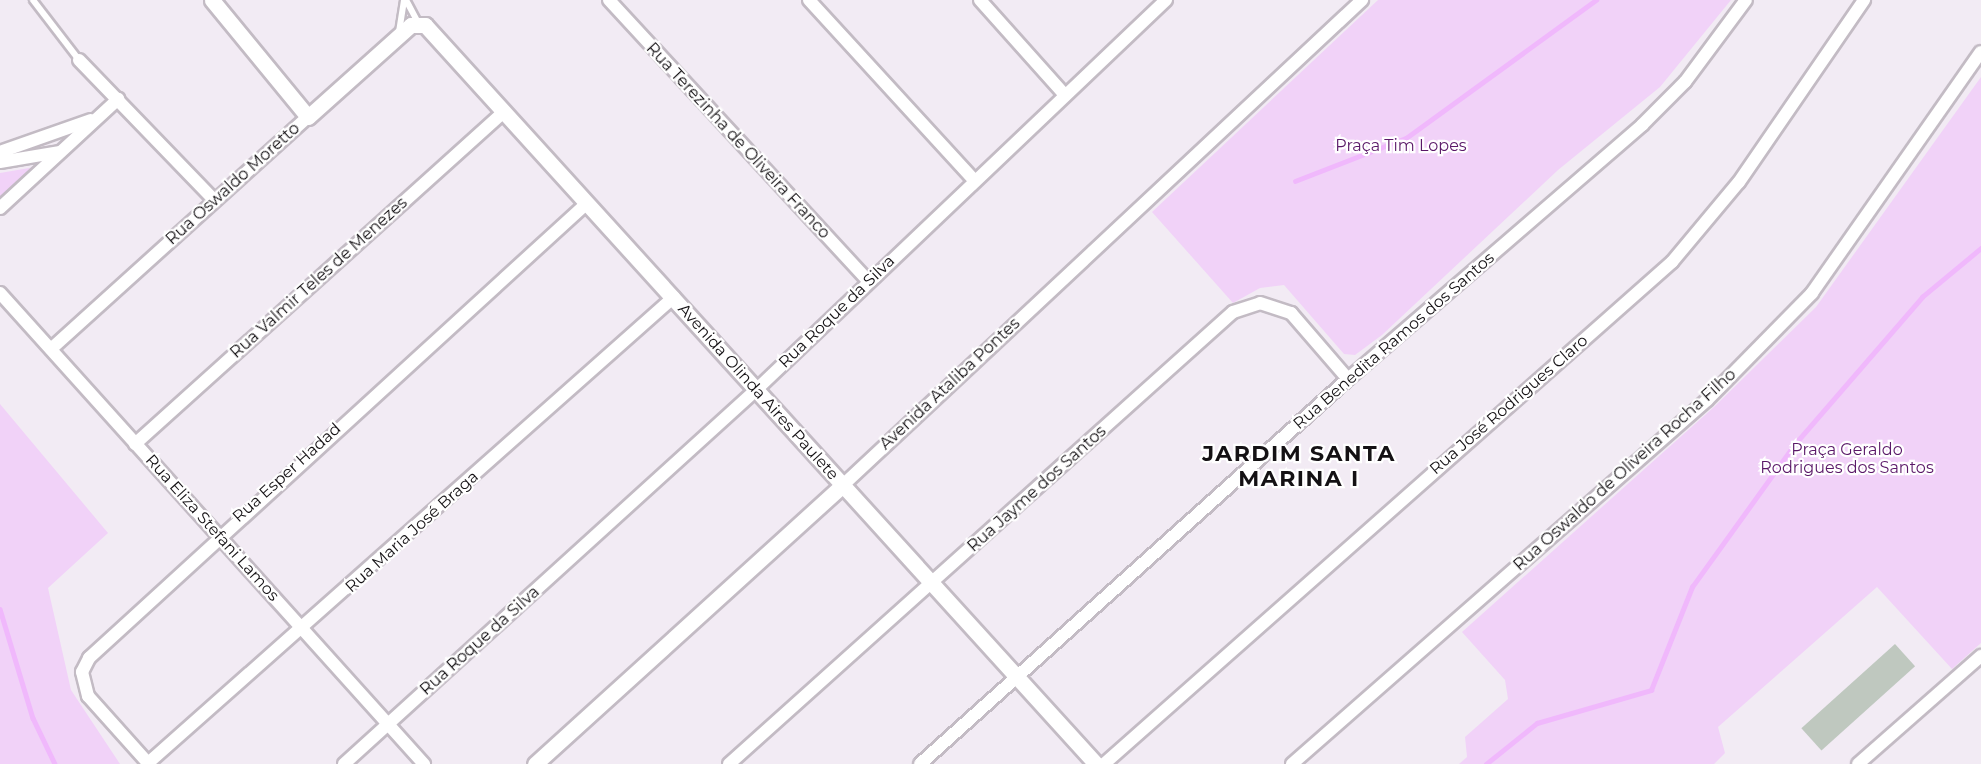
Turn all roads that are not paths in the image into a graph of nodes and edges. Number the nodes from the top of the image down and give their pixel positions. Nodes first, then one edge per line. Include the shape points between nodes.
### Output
1 (33, 0) edge
2 (212, 0) edge
3 (405, 0) edge
4 (609, 0) edge
5 (809, 0) edge
6 (980, 0) edge
7 (1362, 0) edge
8 (1746, 0) edge
9 (1864, 0) edge
10 (1158, 3) edge
11 (418, 23) junction
12 (399, 36) junction
13 (1981, 52) edge
14 (79, 60) joint
15 (1065, 94) junction
16 (118, 99) junction
17 (503, 113) junction
18 (308, 117) junction
19 (97, 118) junction
20 (0, 152) edge
21 (60, 152) junction
22 (0, 162) edge
23 (974, 180) junction
24 (214, 200) junction
25 (586, 204) junction
26 (0, 208) edge
27 (868, 281) junction
28 (0, 292) edge
29 (674, 297) junction
30 (51, 350) junction
31 (1348, 379) junction
32 (756, 390) junction
33 (135, 444) junction
34 (842, 486) junction
35 (216, 537) junction
36 (932, 583) junction
37 (304, 629) junction
38 (1981, 656) edge
39 (1016, 680) junction
40 (387, 726) junction
41 (147, 764) edge
42 (344, 764) edge
43 (424, 764) edge
44 (535, 764) edge
45 (729, 764) edge
46 (920, 764) edge
47 (1096, 764) edge
48 (1104, 764) edge
49 (1292, 764) edge
50 (1858, 764) edge

1 - 14 lane
2 - 18 street
3 - 11 lane
3 - 12 lane
4 - 27 street, Rua Terezinha de Oliveira Franco
5 - 23 street
6 - 15 street
7 - 34 street, Avenida Ataliba Pontes
8 - 31 street, Rua Benedita Ramos dos Santos via 1685,82 1642,125
9 - 48 street, Rua José Rodrigues Claro via 1739,182 1672,262 1494,415
10 - 15 street, Rua Roque da Silva
11 - 12 street, Rua Oswaldo Moretto
11 - 17 street, Avenida Olinda Aires Paulete
12 - 18 street, Rua Oswaldo Moretto
13 - 49 street, Rua Oswaldo de Oliveira Rocha Filho via 1812,293 1707,400
14 - 16 street
15 - 23 street, Rua Roque da Silva
16 - 19 street
16 - 24 street
17 - 25 street, Avenida Olinda Aires Paulete
17 - 33 street, Rua Valmir Teles de Menezes
18 - 24 street, Rua Oswaldo Moretto
19 - 20 street
19 - 21 street
21 - 22 street
21 - 26 street
23 - 27 street, Rua Roque da Silva
24 - 30 street, Rua Oswaldo Moretto
25 - 29 street, Avenida Olinda Aires Paulete
25 - 35 street, Rua Esper Hadad
27 - 32 street, Rua Roque da Silva
28 - 30 street, Rua Eliza Stefani Lamos
29 - 32 street, Avenida Olinda Aires Paulete
29 - 37 street, Rua Maria José Braga
30 - 33 street, Rua Eliza Stefani Lamos
31 - 36 street, Rua Jayme dos Santos via 1291,313 1260,303 1233,312
31 - 39 street, Rua Benedita Ramos dos Santos
32 - 34 street, Avenida Olinda Aires Paulete
32 - 40 street, Rua Roque da Silva
33 - 35 street, Rua Eliza Stefani Lamos
34 - 36 street, Avenida Olinda Aires Paulete
34 - 44 street, Avenida Ataliba Pontes
35 - 37 street, Rua Eliza Stefani Lamos
35 - 41 street, Rua Esper Hadad via 89,658 82,672 88,696
36 - 39 street, Avenida Olinda Aires Paulete
36 - 45 street, Rua Jayme dos Santos
37 - 40 street, Rua Eliza Stefani Lamos
37 - 41 street, Rua Maria José Braga
38 - 50 street
39 - 46 street, Rua Benedita Ramos dos Santos
39 - 47 street, Avenida Olinda Aires Paulete
40 - 42 street, Rua Roque da Silva
40 - 43 street, Rua Eliza Stefani Lamos

